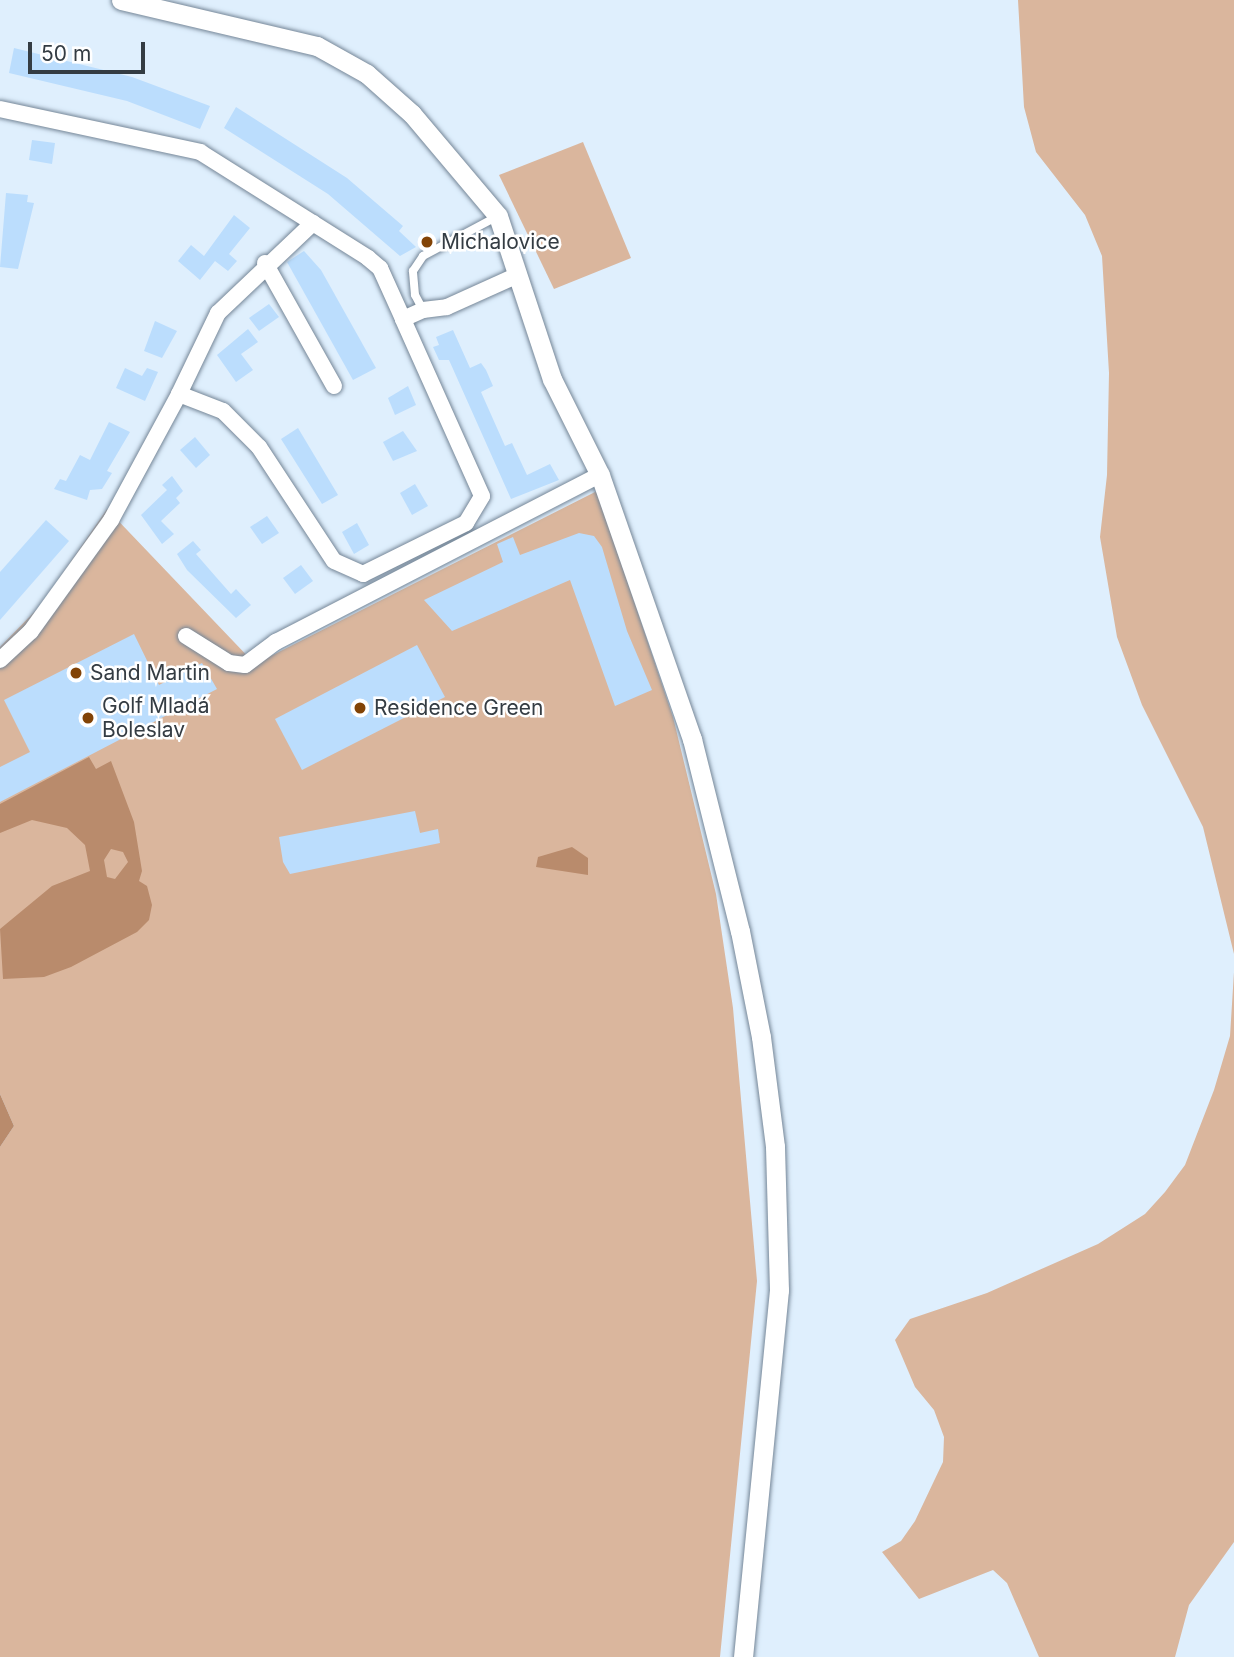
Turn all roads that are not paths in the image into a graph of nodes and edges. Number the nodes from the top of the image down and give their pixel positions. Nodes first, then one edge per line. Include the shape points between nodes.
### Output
1 (121, 0) edge
2 (0, 109) edge
3 (498, 216) junction
4 (313, 223) junction
5 (265, 263) junction
6 (518, 275) junction
7 (423, 310) junction
8 (402, 319) junction
9 (334, 386) dead end
10 (179, 394) junction
11 (600, 475) junction
12 (186, 636) dead end
13 (0, 660) edge
14 (743, 1657) edge

1 - 3 street via 317,46 367,74 412,114
2 - 4 street via 200,152
3 - 6 street
3 - 7 lane via 423,256 413,271 415,295
4 - 5 street
4 - 8 street via 380,268
5 - 9 street
5 - 10 street via 213,320
6 - 7 street via 447,307
6 - 11 street via 552,379
7 - 8 street
8 - 10 street via 482,496 466,523 363,575 334,561 259,447 242,429 223,411
10 - 13 street via 111,520 31,631
11 - 12 street via 276,642 245,665 229,663
11 - 14 street via 692,738 740,931 761,1037 773,1133 779,1290

